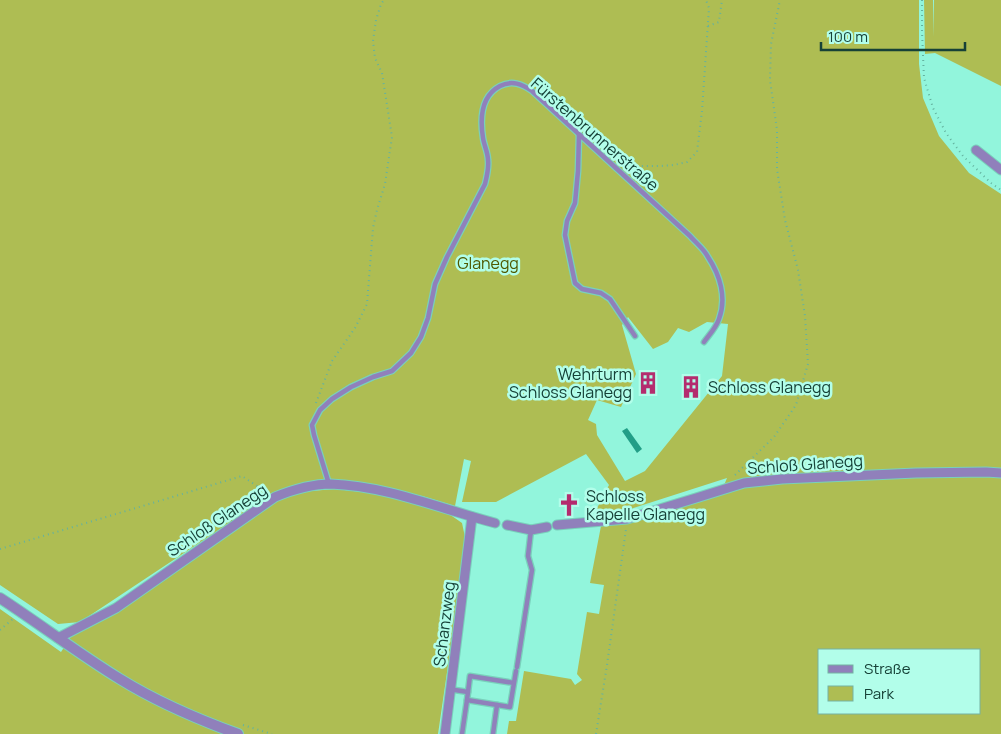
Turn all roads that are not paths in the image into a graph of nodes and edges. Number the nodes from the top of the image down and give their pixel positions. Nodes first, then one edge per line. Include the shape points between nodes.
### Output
1 (579, 134) junction
2 (976, 150) dead end
3 (1001, 170) edge
4 (636, 336) dead end
5 (704, 342) dead end
6 (1001, 473) edge
7 (329, 484) junction
8 (472, 517) junction
9 (495, 523) dead end
10 (507, 525) dead end
11 (557, 526) dead end
12 (547, 527) dead end
13 (531, 530) junction
14 (0, 598) edge
15 (58, 638) junction
16 (514, 683) junction
17 (455, 690) dead end
18 (468, 692) junction
19 (467, 700) junction
20 (497, 705) junction
21 (239, 729) edge
22 (445, 734) edge
23 (462, 734) edge
24 (492, 734) edge

1 - 4 lane via 575,203 565,235 575,283 610,299
1 - 5 lane, Fürstenbrunnerstraße via 708,256 723,296 719,318
1 - 7 lane, Fürstenbrunnerstraße via 524,86 507,83 491,92 482,111 481,126 488,160 485,184 439,275 421,337 411,353 392,372 373,377 332,399 320,410 312,425
2 - 3 street
6 - 11 street, Schloß Glanegg via 916,473 744,483 626,519
7 - 8 street, Schloß Glanegg via 403,496
7 - 15 street, Schloß Glanegg via 292,490 275,497 116,608
8 - 9 street, Schloß Glanegg
8 - 22 street, Schanzweg
10 - 13 street
12 - 13 street
13 - 16 lane via 528,556 532,570
14 - 15 street
15 - 21 street via 121,680 163,703 210,724
16 - 18 lane via 470,676
16 - 20 lane via 510,707
17 - 18 lane
18 - 19 lane
19 - 20 lane
19 - 23 lane
20 - 24 lane

